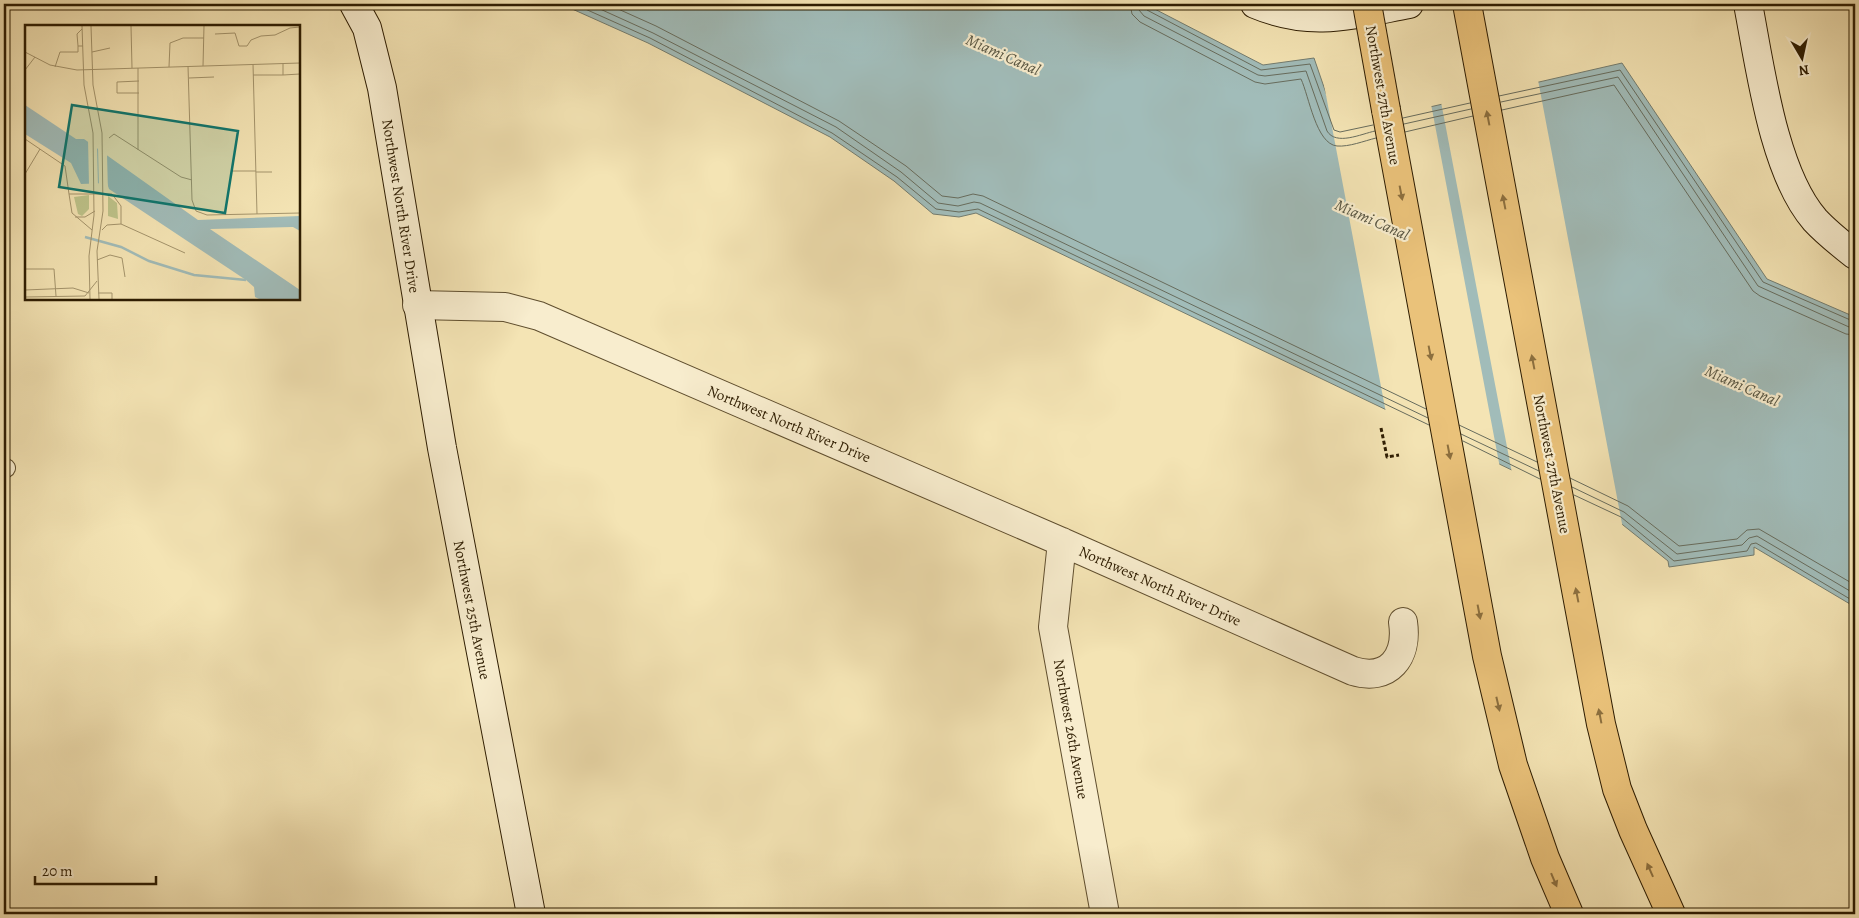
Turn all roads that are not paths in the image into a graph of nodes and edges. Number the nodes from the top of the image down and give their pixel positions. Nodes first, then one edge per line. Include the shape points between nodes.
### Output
1 (354, 4) edge
2 (1255, 4) edge
3 (1366, 4) edge
4 (1409, 4) edge
5 (1466, 4) edge
6 (1748, 4) edge
7 (1855, 255) edge
8 (417, 305) junction
9 (1062, 542) junction
10 (1403, 622) dead end
11 (531, 914) edge
12 (1105, 914) edge
13 (1569, 914) edge
14 (1671, 914) edge

1 - 8 street, Northwest North River Drive via 367,28 382,88
2 - 4 street via 1302,18 1334,18
3 -> 13 highway, Northwest 27th Avenue, bridge via 1487,656 1513,765 1545,858
14 -> 5 highway, Northwest 27th Avenue via 1632,830 1617,789 1601,724
6 - 7 street via 1784,163 1814,219
8 - 9 street, Northwest North River Drive via 505,307 539,316
8 - 11 street, Northwest 25th Avenue via 443,458
9 - 10 street, Northwest North River Drive via 1365,675 1376,673 1397,661 1405,636
9 - 12 street, Northwest 26th Avenue via 1053,627

